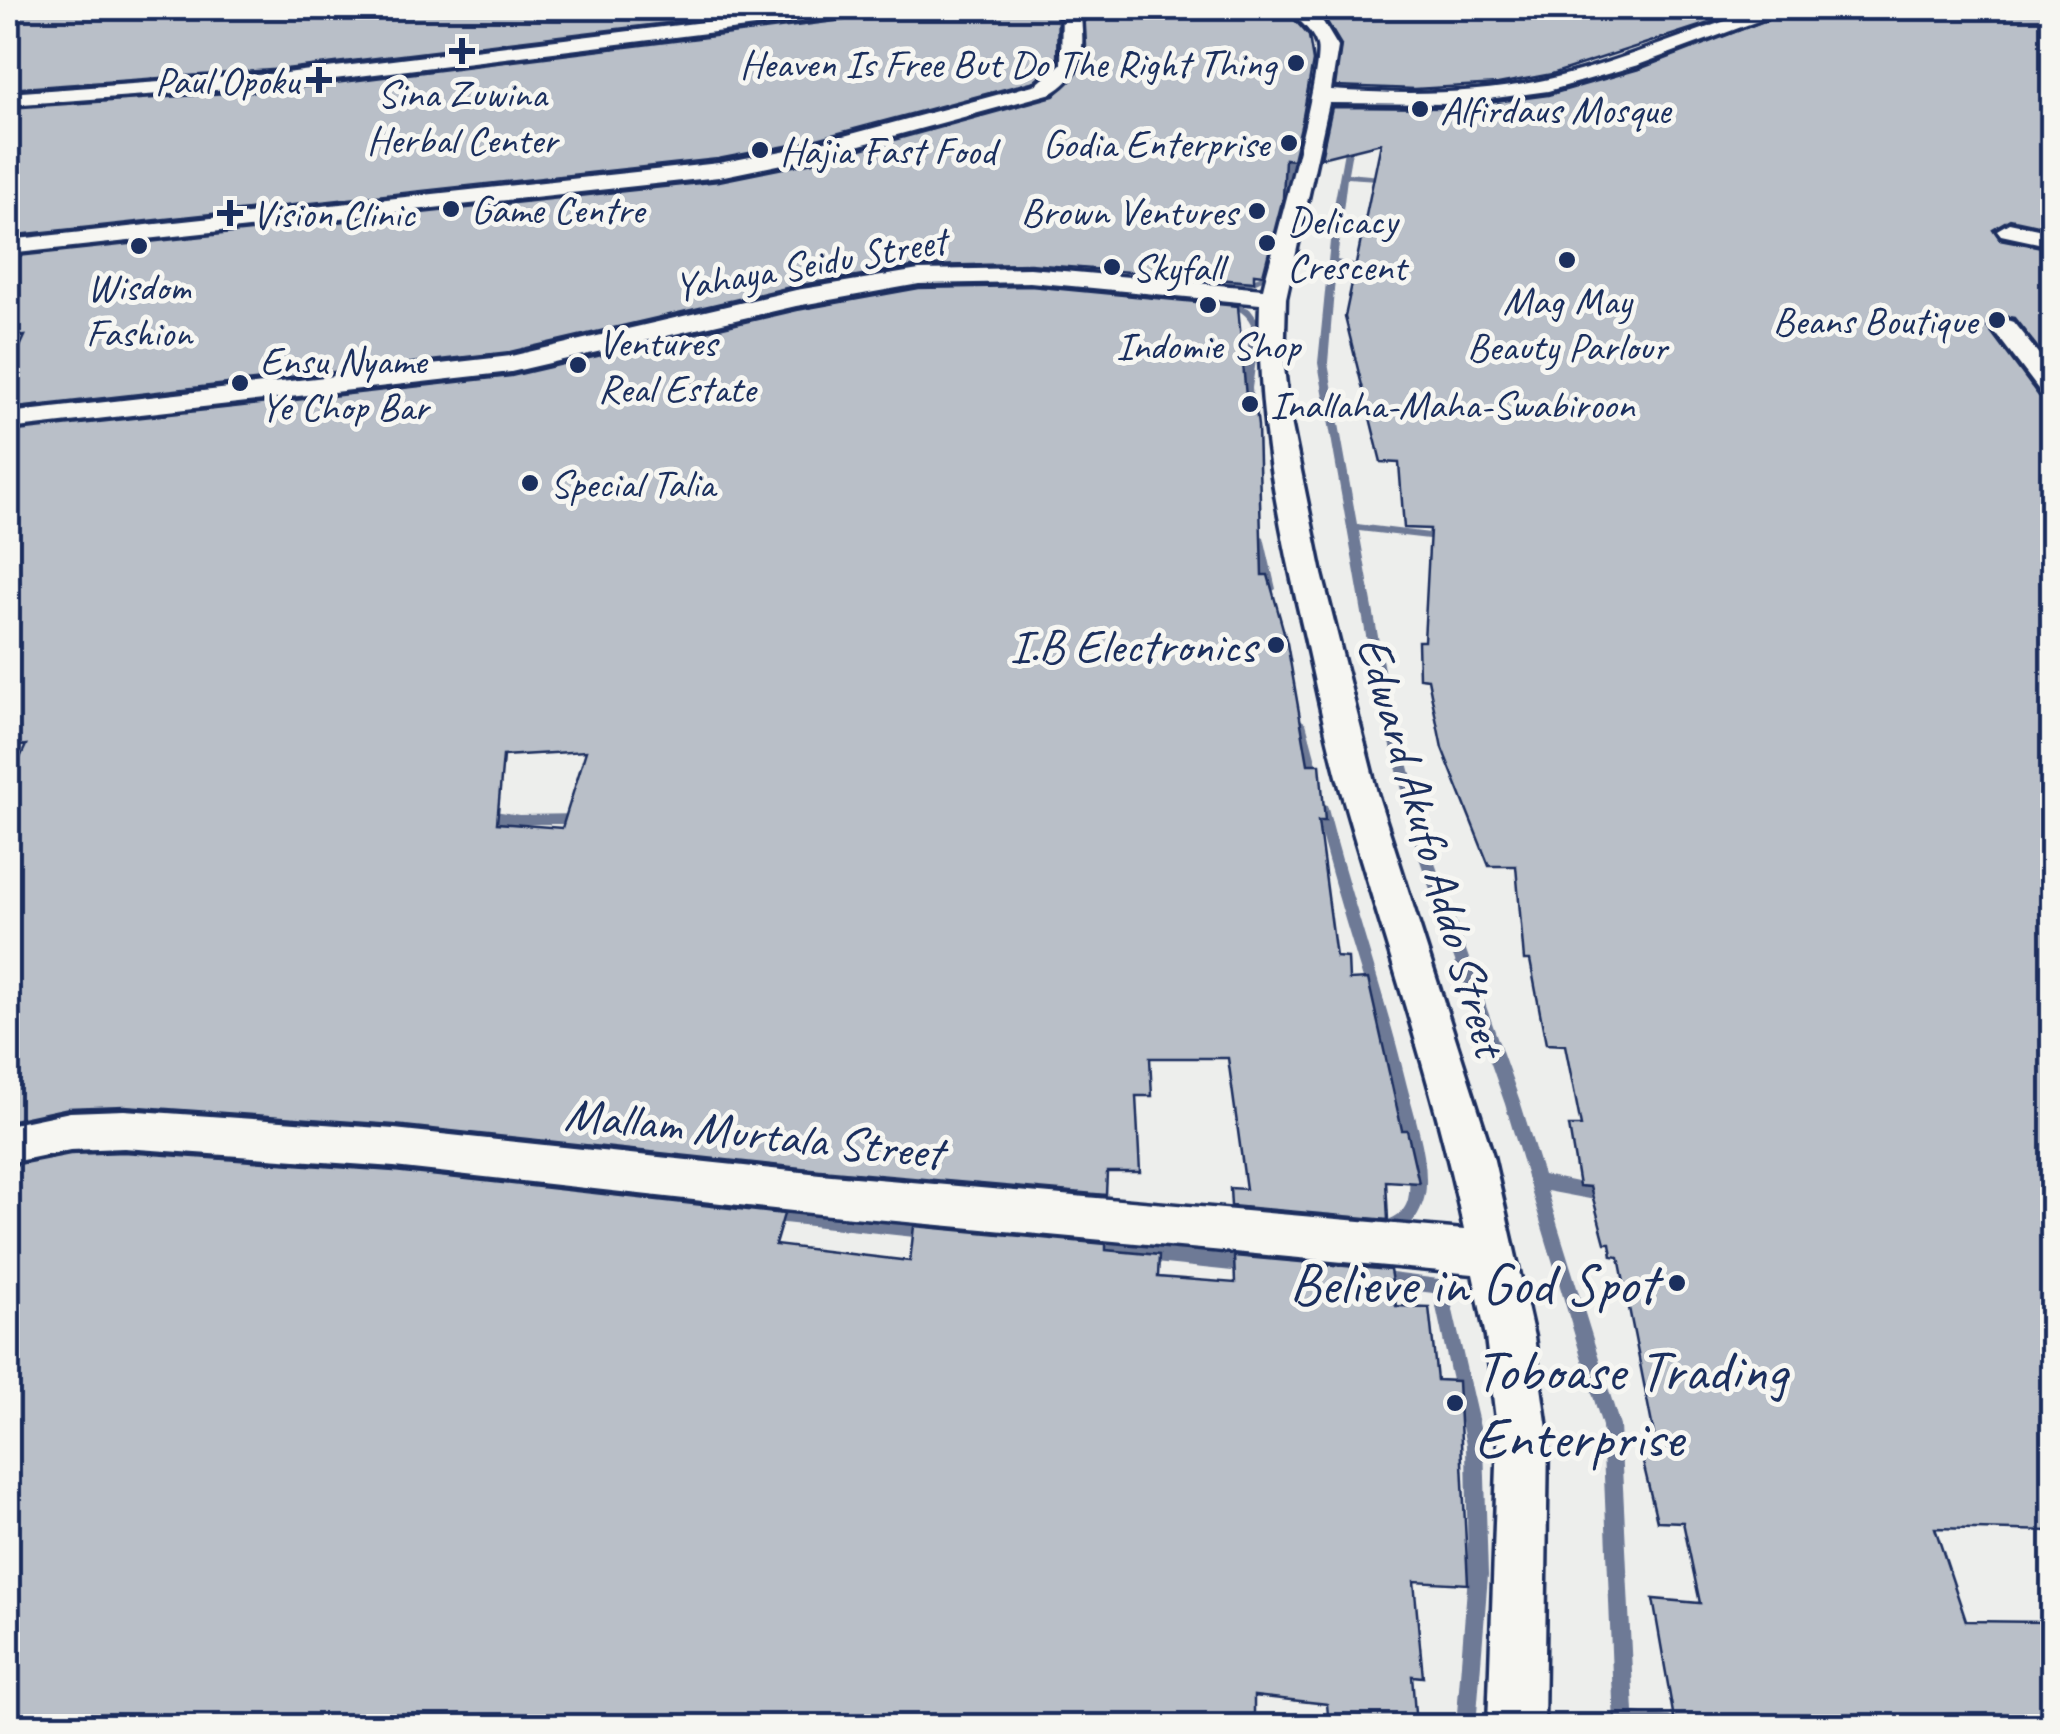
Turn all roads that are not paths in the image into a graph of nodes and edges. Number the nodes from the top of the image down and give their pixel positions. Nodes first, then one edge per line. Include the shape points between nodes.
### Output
1 (860, 8) edge
2 (1071, 8) edge
3 (1297, 8) edge
4 (1784, 8) edge
5 (1332, 96) junction
6 (8, 99) edge
7 (2009, 230) dead end
8 (2052, 239) edge
9 (8, 247) edge
10 (1273, 298) junction
11 (2004, 327) dead end
12 (2052, 388) edge
13 (8, 421) edge
14 (8, 1144) edge
15 (1490, 1254) junction
16 (1516, 1726) edge

1 - 6 street via 286,79
2 - 9 street via 1072,64 1056,85 804,153 720,170
3 - 5 street, Edward Akufo Addo Street via 1328,47
4 - 5 street via 1576,78 1424,100
5 - 10 street, Edward Akufo Addo Street
7 - 8 street
10 - 13 street, Yahaya Seidu Street via 1030,275 920,277 796,298 511,364
10 - 15 street, Edward Akufo Addo Street via 1275,412 1306,574 1359,793 1471,1156
11 - 12 street
14 - 15 street, Mallam Murtala Street via 124,1129 394,1148
15 - 16 street, Edward Akufo Addo Street via 1523,1436

